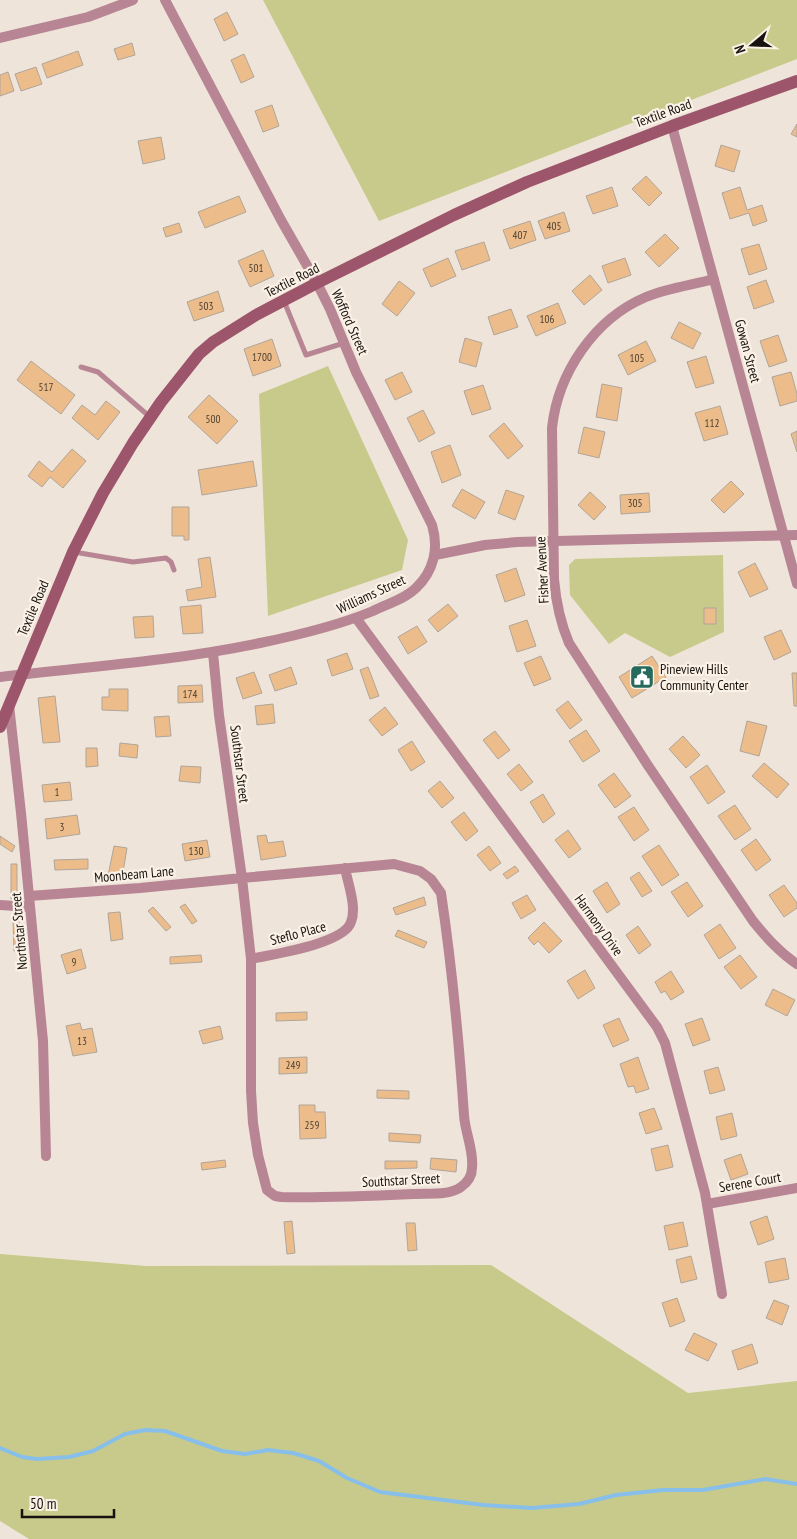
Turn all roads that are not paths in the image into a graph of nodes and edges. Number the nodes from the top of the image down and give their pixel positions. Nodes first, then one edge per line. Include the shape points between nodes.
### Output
1 (133, 0) edge
2 (165, 0) edge
3 (0, 38) edge
4 (797, 81) edge
5 (672, 126) junction
6 (714, 279) junction
7 (317, 284) junction
8 (284, 301) junction
9 (344, 343) junction
10 (82, 367) dead end
11 (151, 417) junction
12 (783, 534) junction
13 (797, 535) edge
14 (554, 541) junction
15 (73, 552) junction
16 (435, 555) junction
17 (174, 570) dead end
18 (797, 584) edge
19 (356, 618) junction
20 (213, 652) junction
21 (22, 674) junction
22 (0, 676) edge
23 (9, 704) junction
24 (0, 727) edge
25 (345, 868) junction
26 (242, 878) junction
27 (29, 896) junction
28 (0, 905) edge
29 (30, 907) junction
30 (251, 959) junction
31 (797, 964) edge
32 (46, 1156) dead end
33 (797, 1188) edge
34 (707, 1204) junction
35 (722, 1294) dead end

1 - 3 street via 88,17
2 - 7 street, Wofford Street
4 - 5 street, Textile Road
5 - 6 street, Gowan Street
5 - 7 street, Textile Road via 527,182
6 - 12 street, Gowan Street
6 - 14 street, Fisher Avenue via 648,296 628,306 610,319 569,369 556,404 552,428
7 - 8 street, Textile Road
7 - 9 street, Wofford Street
8 - 9 lane via 306,355
8 - 11 street, Textile Road via 256,315 199,354
9 - 16 street, Wofford Street via 432,525
10 - 11 lane via 98,372
11 - 15 street, Textile Road via 103,493
12 - 13 street
12 - 14 street
12 - 18 street, Gowan Street
14 - 16 street via 485,545
14 - 31 street, Fisher Avenue via 556,601 560,622 572,649 753,921 768,940
15 - 17 lane via 133,562 166,558
15 - 21 street, Textile Road
16 - 19 street, Williams Street via 424,580 415,589
19 - 20 street, Williams Street via 301,634
19 - 34 street, Harmony Drive via 657,1027 665,1043
20 - 21 street, Williams Street
20 - 26 street, Southstar Street
21 - 22 street, Williams Street
21 - 23 street, Textile Road
23 - 24 street, Textile Road
23 - 27 street, Northstar Street
25 - 26 street, Southstar Street
25 - 30 street, Steflo Place via 353,908 348,929 316,945
25 - 30 street, Southstar Street via 400,864 420,871 441,893 458,1029 464,1120 472,1158 472,1172 464,1185 449,1192 382,1196 270,1194 258,1154 251,1091
26 - 27 street, Moonbeam Lane
26 - 30 street, Southstar Street
27 - 29 street, Northstar Street
28 - 29 street
29 - 32 street, Northstar Street via 43,1041
33 - 34 street, Serene Court
34 - 35 street, Harmony Drive

